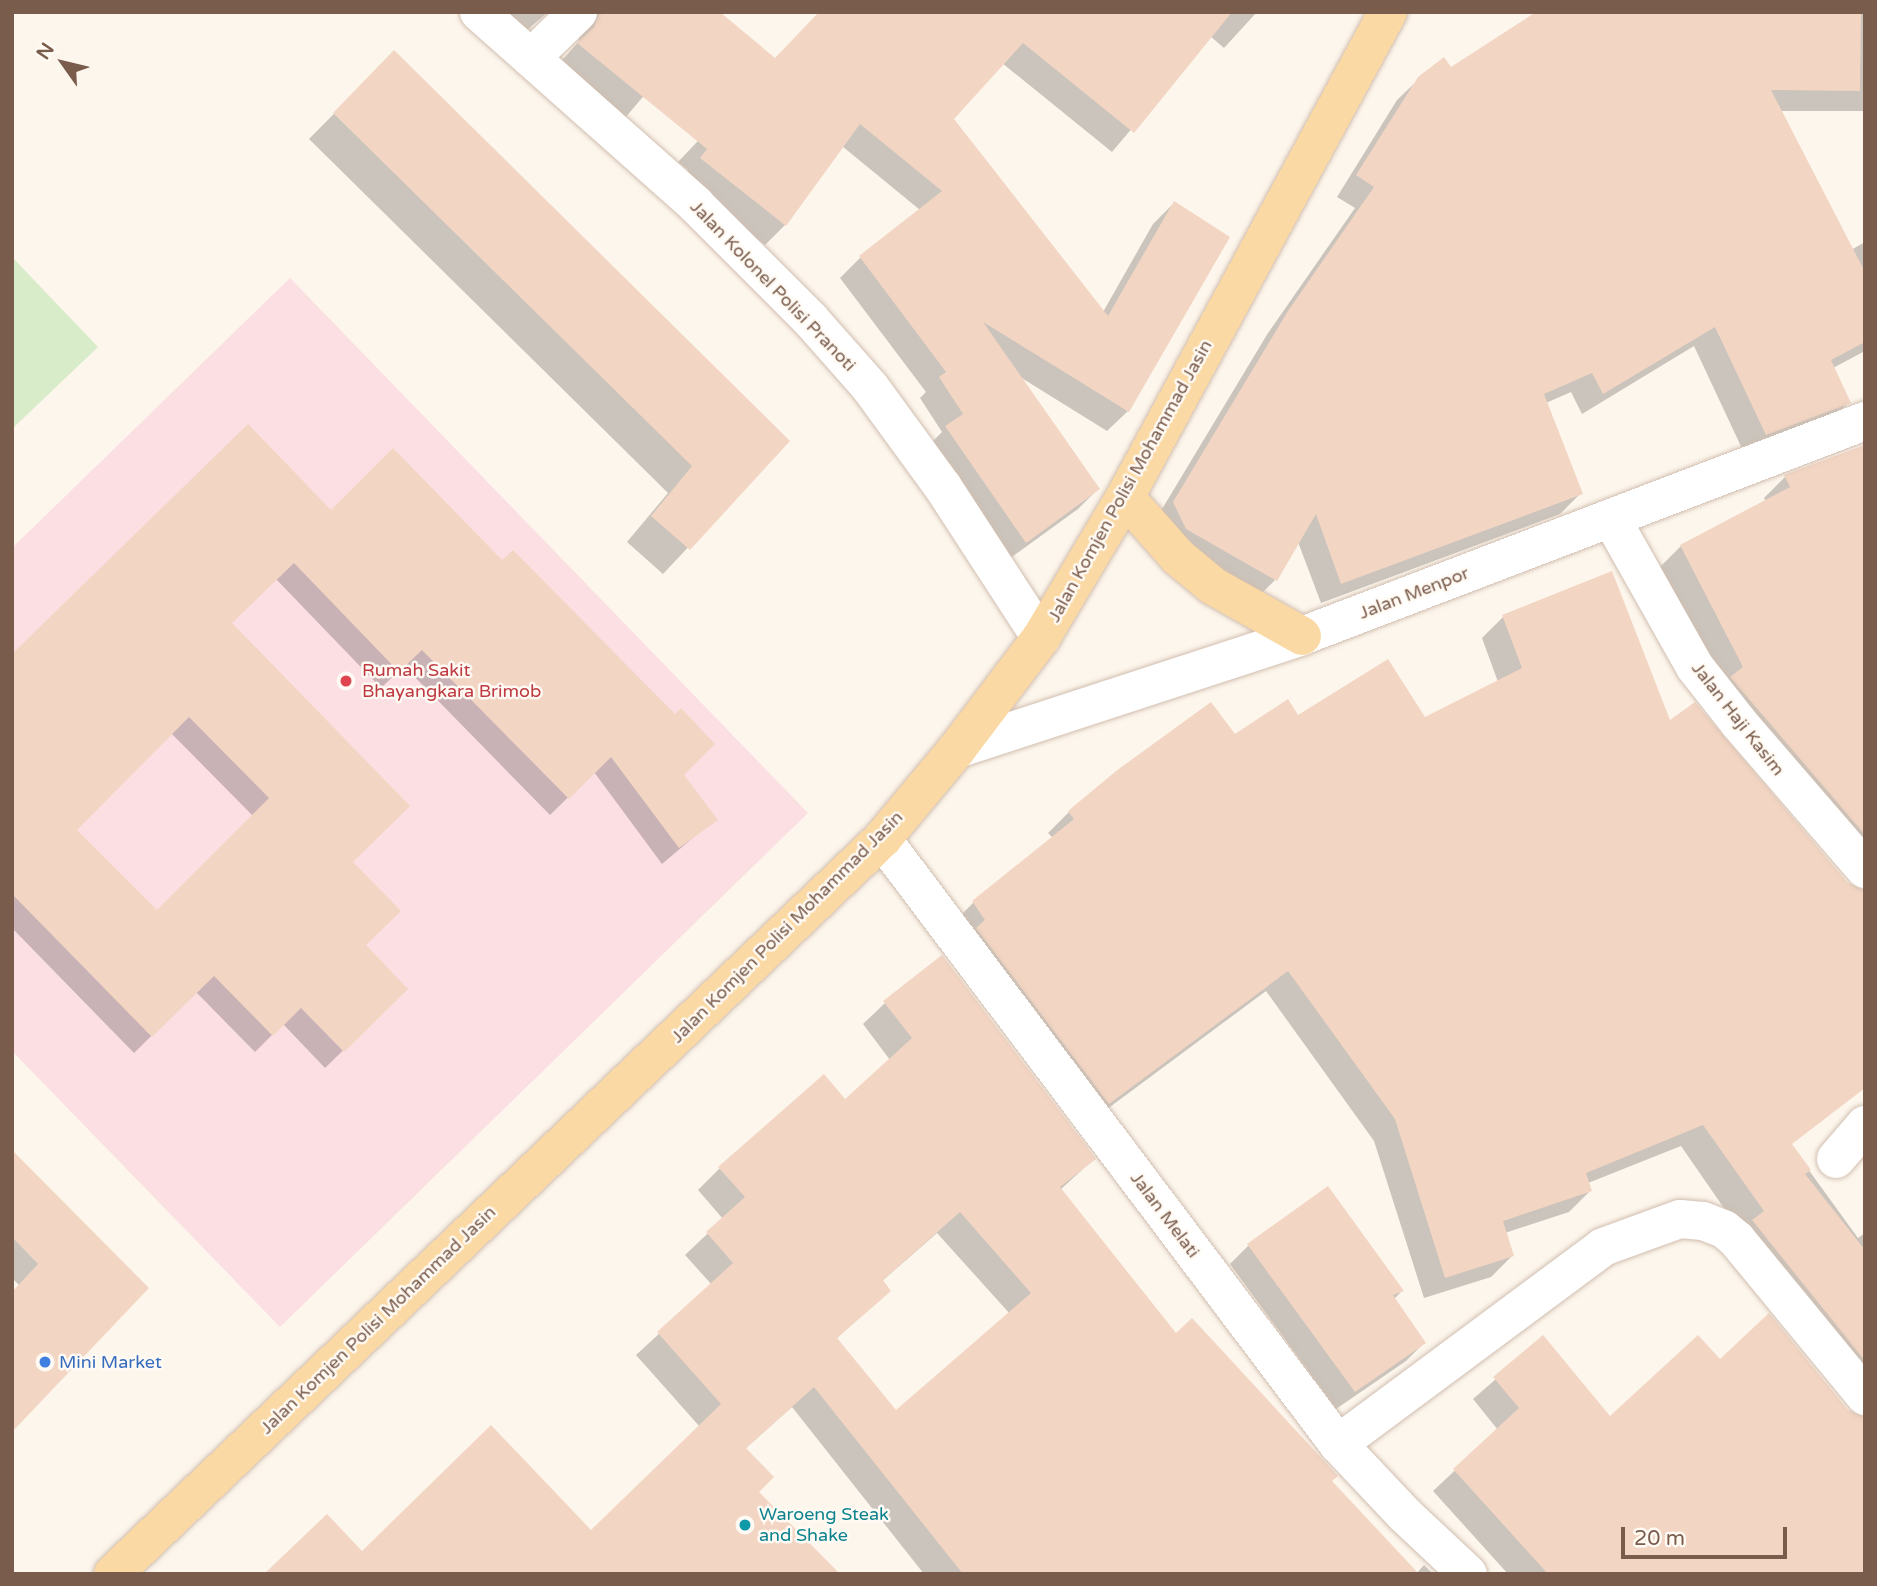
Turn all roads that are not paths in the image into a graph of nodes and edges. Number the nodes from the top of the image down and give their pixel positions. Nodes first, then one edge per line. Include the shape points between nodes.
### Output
1 (479, 12) edge
2 (578, 12) edge
3 (1388, 12) edge
4 (531, 58) junction
5 (1865, 421) edge
6 (1125, 497) junction
7 (1611, 518) junction
8 (1302, 636) junction
9 (1041, 638) junction
10 (957, 749) junction
11 (882, 839) junction
12 (1865, 869) edge
13 (1865, 1125) edge
14 (1836, 1159) dead end
15 (1865, 1396) edge
16 (1338, 1444) junction
17 (113, 1574) edge
18 (1468, 1574) edge

1 - 4 street, Jalan Kolonel Polisi Pranoti
2 - 4 street
3 - 6 main road, Jalan Komjen Polisi Mohammad Jasin
4 - 9 street, Jalan Kolonel Polisi Pranoti via 696,205 810,319 870,387 935,476
5 - 7 street, Jalan Menpor
6 - 8 main road via 1178,556 1213,586
6 - 9 main road, Jalan Komjen Polisi Mohammad Jasin
7 - 8 street, Jalan Menpor
7 - 12 street, Jalan Haji Kasim via 1695,667
8 - 10 street, Jalan Menpor
9 - 10 main road, Jalan Komjen Polisi Mohammad Jasin
10 - 11 main road, Jalan Komjen Polisi Mohammad Jasin
11 - 16 street, Jalan Melati
11 - 17 main road, Jalan Komjen Polisi Mohammad Jasin
13 - 14 street
15 - 16 street via 1737,1240 1703,1221 1680,1219 1603,1247
16 - 18 street, Jalan Melati

